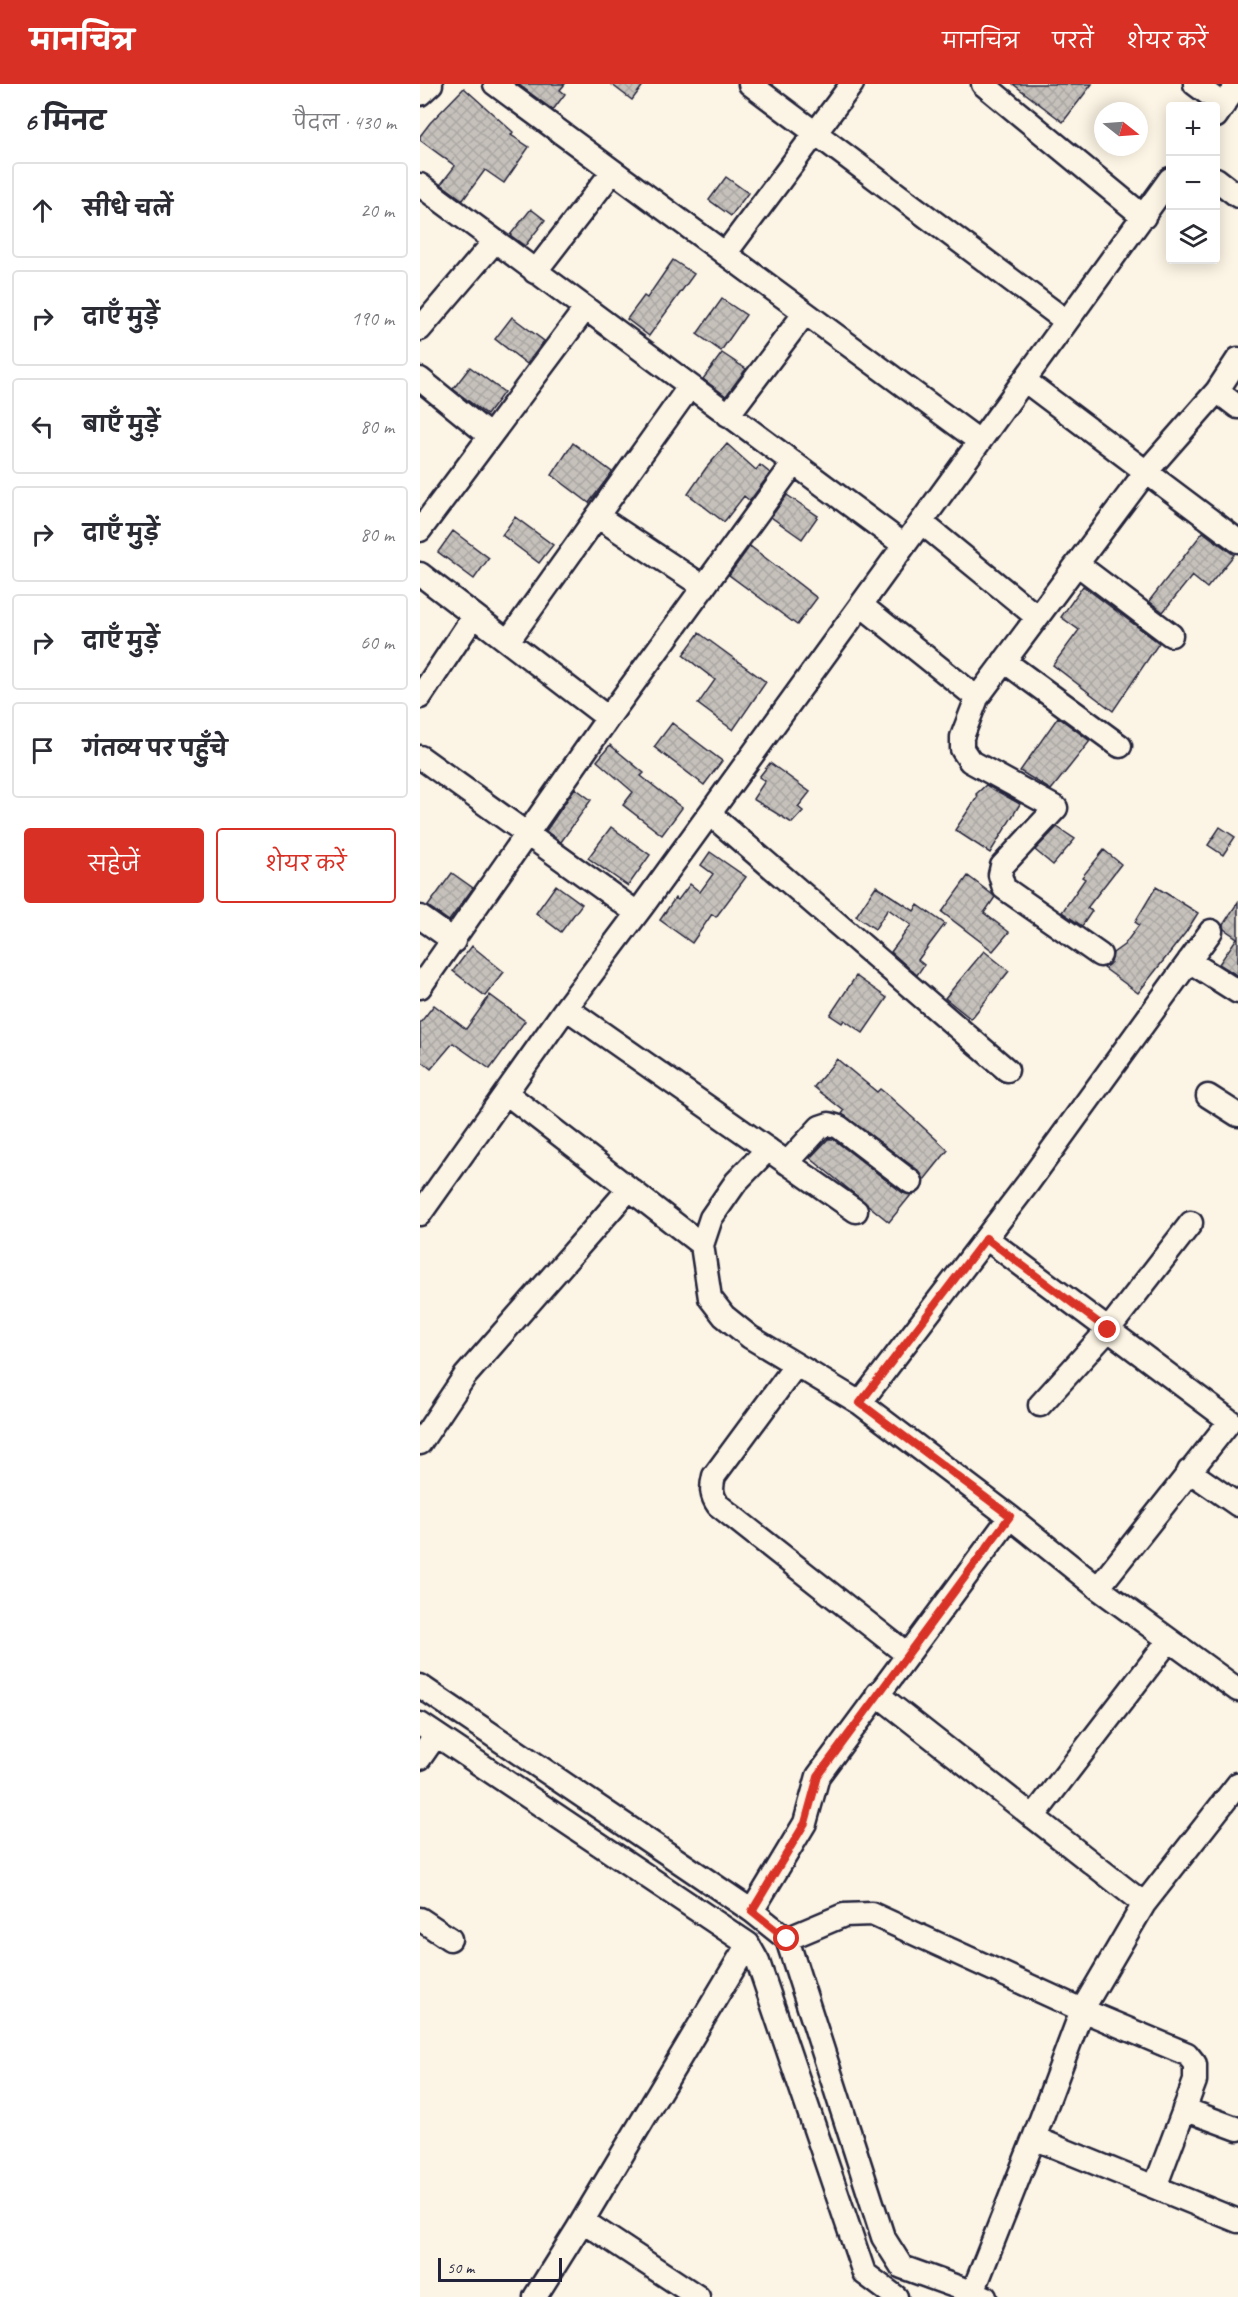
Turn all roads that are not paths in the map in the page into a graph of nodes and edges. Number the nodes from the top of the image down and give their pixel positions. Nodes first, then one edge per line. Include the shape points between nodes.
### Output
1 (431, 84) edge
2 (495, 84) edge
3 (750, 84) edge
4 (852, 84) edge
5 (983, 84) edge
6 (1195, 84) edge
7 (1238, 84) edge
8 (420, 94) edge
9 (1212, 102) edge
10 (1220, 109) edge
11 (814, 132) junction
12 (613, 171) junction
13 (1220, 183) edge
14 (420, 185) edge
15 (1166, 185) edge
16 (1238, 196) edge
17 (1144, 218) junction
18 (495, 241) junction
19 (725, 254) junction
20 (536, 272) junction
21 (585, 309) junction
22 (805, 313) junction
23 (1066, 321) junction
24 (420, 329) edge
25 (1238, 359) edge
26 (420, 379) edge
27 (1024, 380) junction
28 (690, 386) junction
29 (1216, 391) junction
30 (1238, 407) edge
31 (728, 415) junction
32 (490, 436) junction
33 (979, 441) junction
34 (794, 463) junction
35 (1145, 473) junction
36 (597, 516) junction
37 (921, 522) junction
38 (420, 530) edge
39 (1238, 541) edge
40 (904, 545) junction
41 (1077, 564) junction
42 (420, 574) edge
43 (704, 587) junction
44 (861, 605) junction
45 (474, 616) junction
46 (1037, 617) junction
47 (1171, 635) dead end
48 (508, 641) junction
49 (1004, 661) junction
50 (420, 697) edge
51 (977, 698) junction
52 (608, 718) junction
53 (1120, 746) dead end
54 (420, 757) edge
55 (710, 814) junction
56 (525, 834) junction
57 (637, 914) junction
58 (420, 917) edge
59 (1211, 931) dead end
60 (454, 941) junction
61 (1100, 955) dead end
62 (1189, 961) junction
63 (420, 987) edge
64 (1238, 992) edge
65 (566, 1008) junction
66 (1007, 1070) dead end
67 (506, 1093) junction
68 (1208, 1096) dead end
69 (1238, 1115) edge
70 (768, 1149) junction
71 (787, 1163) junction
72 (911, 1182) dead end
73 (629, 1189) junction
74 (856, 1211) dead end
75 (420, 1214) edge
76 (1191, 1223) dead end
77 (986, 1238) junction
78 (702, 1245) junction
79 (1108, 1330) junction
80 (796, 1365) junction
81 (860, 1403) junction
82 (1040, 1405) dead end
83 (1234, 1414) edge
84 (420, 1443) edge
85 (1189, 1471) junction
86 (1238, 1505) edge
87 (1010, 1516) junction
88 (1098, 1588) junction
89 (1169, 1640) junction
90 (908, 1655) junction
91 (420, 1686) edge
92 (1238, 1690) edge
93 (877, 1694) junction
94 (428, 1730) edge
95 (420, 1758) edge
96 (1238, 1784) edge
97 (1033, 1817) junction
98 (1144, 1904) junction
99 (752, 1911) junction
100 (420, 1919) edge
101 (450, 1939) dead end
102 (787, 1939) junction
103 (748, 1944) junction
104 (1082, 2010) junction
105 (1184, 2109) junction
106 (1238, 2129) edge
107 (1034, 2138) junction
108 (1155, 2187) junction
109 (583, 2221) junction
110 (1238, 2221) edge
111 (976, 2295) edge
112 (535, 2297) edge
113 (698, 2297) edge
114 (896, 2297) edge

1 - 8 street
2 - 12 street
3 - 11 street
4 - 11 street
5 - 17 street
6 - 9 street
7 - 10 street
11 - 19 street
11 - 23 street
12 - 19 street
12 - 20 street
13 - 16 street
14 - 18 street
15 - 17 street
17 - 23 street
18 - 20 street
18 - 24 street
19 - 22 street
20 - 21 street
21 - 28 street
21 - 32 street
22 - 31 street
22 - 33 street
23 - 27 street
25 - 29 street
26 - 32 street
27 - 33 street
27 - 35 street
28 - 31 street
28 - 36 street
29 - 30 street
29 - 35 street
31 - 34 street
32 - 38 street
33 - 37 street
34 - 40 street
34 - 43 street
35 - 39 street
35 - 41 street
36 - 43 street
36 - 48 street
37 - 40 street
37 - 46 street
40 - 44 street
41 - 46 street
41 - 47 street
42 - 45 street
43 - 52 street
44 - 51 street
44 - 55 street
45 - 48 street
45 - 50 street
46 - 49 street
48 - 52 street
49 - 51 street
49 - 53 street
51 - 61 street via 962,737 962,749 970,761 1056,808 1002,866 1004,888
52 - 56 street
54 - 56 street
55 - 57 street
55 - 66 street
56 - 57 street
56 - 60 street
57 - 65 street
58 - 60 street
59 - 62 street
60 - 63 street
62 - 64 street
62 - 77 street
65 - 67 street
65 - 70 street
67 - 73 street
67 - 75 street
68 - 69 street
70 - 71 street
70 - 78 street via 736,1182 711,1218
71 - 72 street via 820,1127 829,1124 839,1127
71 - 74 street
73 - 78 street
73 - 84 street via 465,1376
76 - 79 street
77 - 79 street
77 - 81 street
78 - 80 street via 710,1298 724,1316
79 - 82 street
79 - 83 street
80 - 81 street
80 - 90 street via 714,1476 712,1496 718,1506
81 - 87 street
83 - 85 street
85 - 86 street
85 - 88 street
87 - 88 street
87 - 90 street
88 - 89 street
89 - 92 street
89 - 97 street
90 - 93 street
91 - 99 street
93 - 97 street
93 - 99 street via 818,1776 805,1823
94 - 95 street
94 - 103 street
96 - 98 street
97 - 98 street
98 - 104 street
99 - 102 street
100 - 101 street
102 - 104 street via 844,1915 872,1914
102 - 111 street via 883,2237 902,2267
103 - 109 street
103 - 114 street via 758,1962 864,2273
104 - 105 street via 1187,2054 1195,2064 1195,2081
104 - 107 street
105 - 106 street
105 - 108 street
107 - 108 street
107 - 111 street
108 - 110 street
109 - 112 street
109 - 113 street

